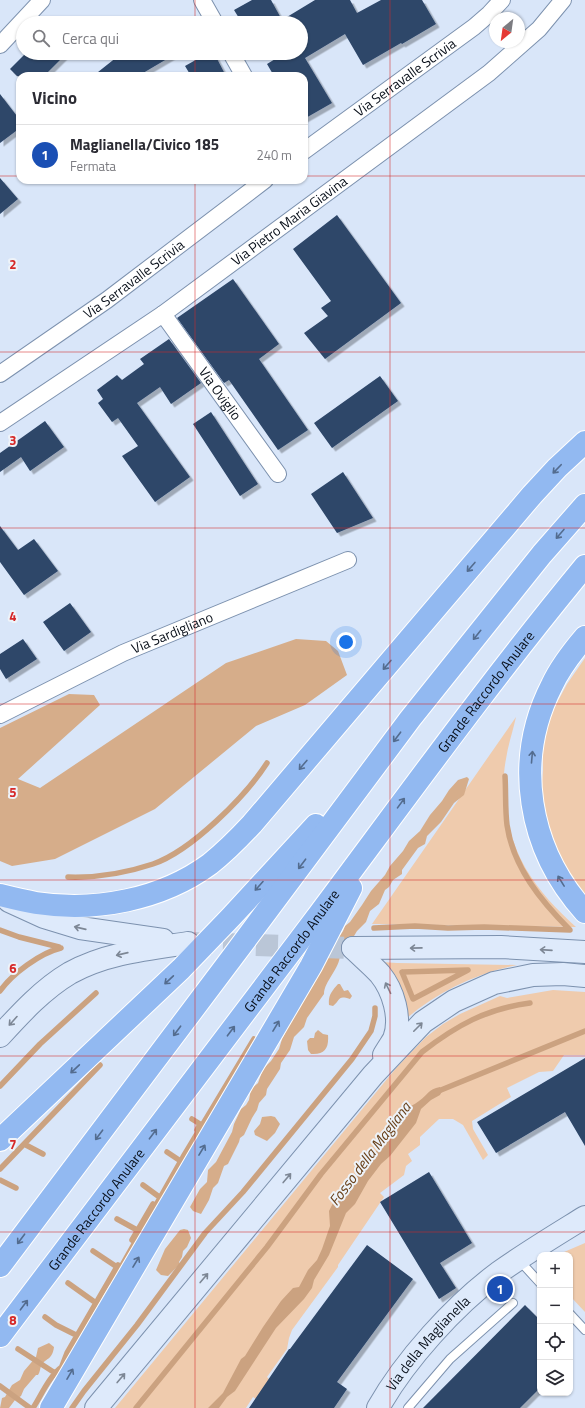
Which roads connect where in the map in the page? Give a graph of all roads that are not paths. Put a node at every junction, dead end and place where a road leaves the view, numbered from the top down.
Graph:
1 (42, 0) edge
2 (202, 0) edge
3 (502, 0) edge
4 (564, 0) edge
5 (27, 16) edge
6 (211, 16) edge
7 (16, 28) edge
8 (0, 45) edge
9 (235, 60) edge
10 (242, 72) edge
11 (308, 148) edge
12 (260, 184) edge
13 (163, 314) junction
14 (0, 374) edge
15 (0, 423) edge
16 (585, 442) edge
17 (278, 474) dead end
18 (585, 505) edge
19 (348, 560) dead end
20 (585, 566) edge
21 (585, 637) edge
22 (0, 715) edge
23 (382, 756) junction
24 (381, 829) junction
25 (0, 896) edge
26 (585, 912) edge
27 (585, 952) edge
28 (585, 976) edge
29 (0, 1036) edge
30 (373, 1075) junction
31 (0, 1140) edge
32 (585, 1217) edge
33 (519, 1260) junction
34 (0, 1266) edge
35 (537, 1280) edge
36 (513, 1303) dead end
37 (573, 1317) edge
38 (585, 1330) edge
39 (0, 1336) edge
40 (51, 1408) edge
41 (96, 1408) edge
42 (378, 1408) edge
43 (408, 1408) edge

1 - 5 street
2 - 6 street
3 - 11 street, Via Serravalle Scrivia
4 - 13 street, Via Pietro Maria Giavina
7 - 8 street
9 - 10 street
12 - 14 street, Via Serravalle Scrivia
13 - 15 street, Via Pietro Maria Giavina
13 - 17 street, Via Oviglio
16 -> 25 highway
18 -> 23 highway
19 - 22 street, Via Sardigliano
24 -> 20 highway, Grande Raccordo Anulare
26 -> 21 highway
23 -> 31 highway
23 -> 34 highway
39 -> 24 highway, Grande Raccordo Anulare
40 -> 24 highway
25 - 29 main road
27 - 30 main road
30 -> 28 main road
41 -> 30 main road
32 - 33 main road, Via della Maglianella
33 - 35 lane
33 - 42 main road, Via della Maglianella
36 - 43 lane
37 - 38 lane

